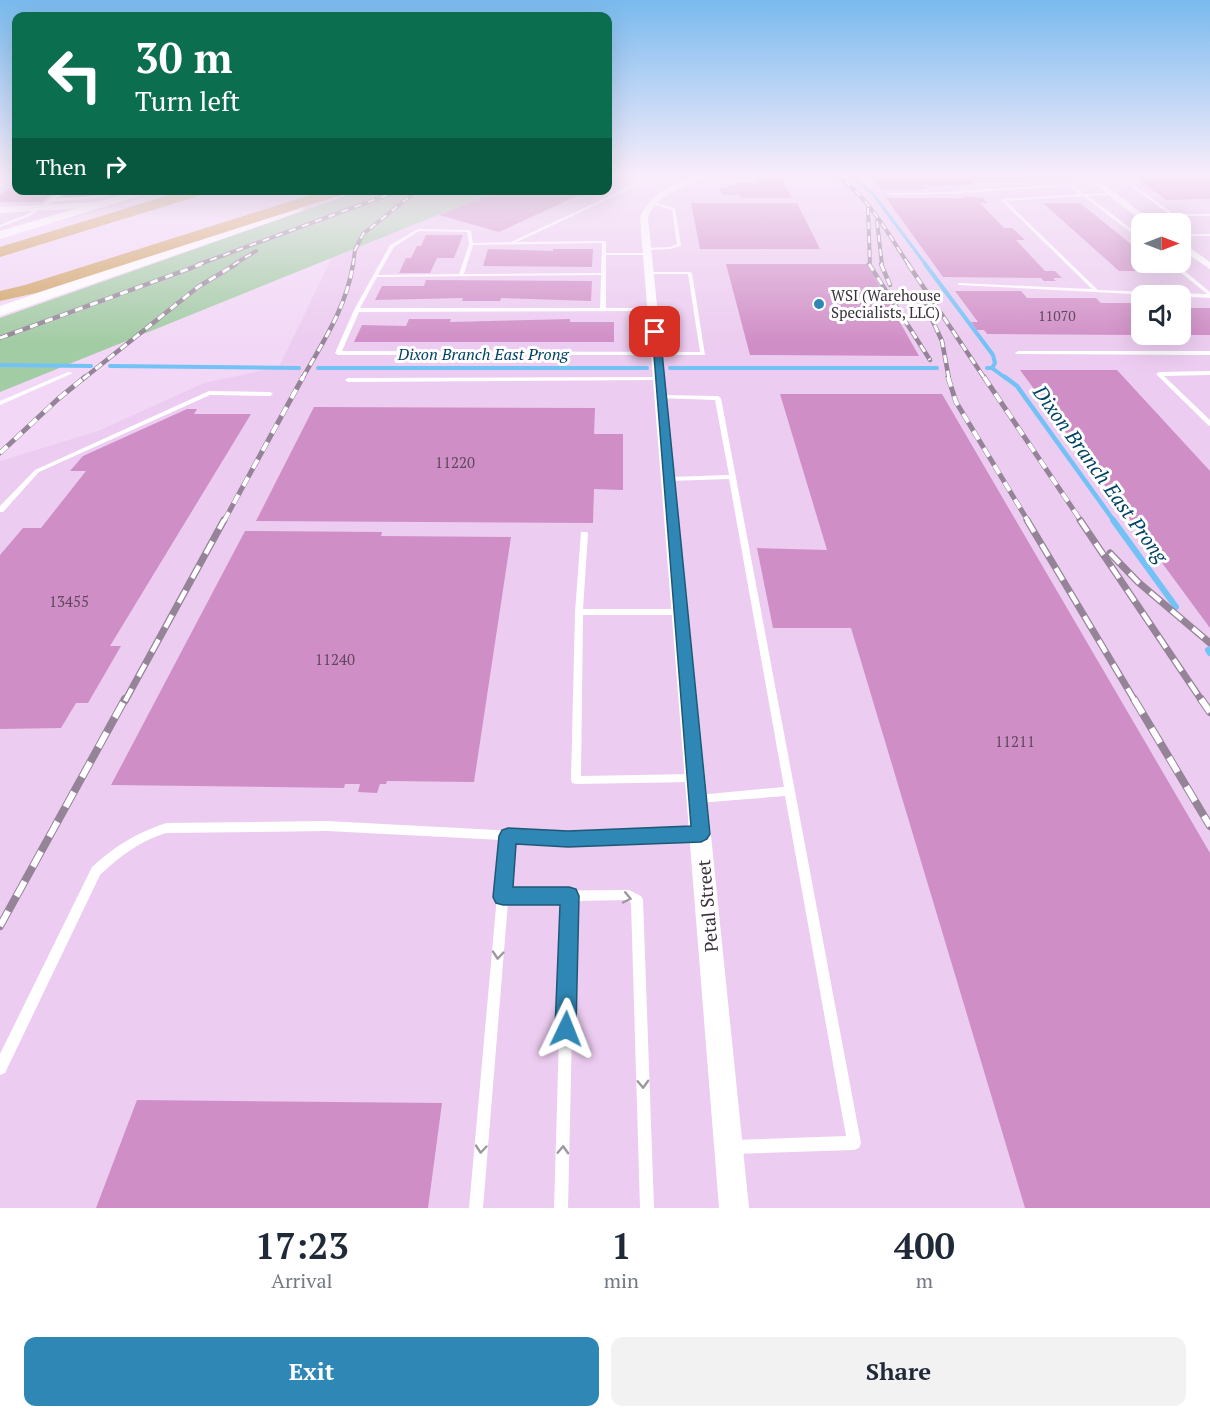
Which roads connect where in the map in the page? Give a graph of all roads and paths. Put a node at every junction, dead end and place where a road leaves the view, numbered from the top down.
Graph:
1 (71, 230) edge
2 (175, 230) edge
3 (216, 230) edge
4 (229, 230) edge
5 (417, 230) edge
6 (437, 230) edge
7 (539, 230) edge
8 (645, 230) edge
9 (677, 230) edge
10 (1034, 230) edge
11 (1191, 235) edge
12 (1201, 235) junction
13 (1210, 235) edge
14 (1210, 241) edge
15 (471, 244) junction
16 (510, 244) junction
17 (647, 251) junction
18 (0, 252) edge
19 (1191, 252) edge
20 (604, 254) junction
21 (1210, 266) edge
22 (649, 273) junction
23 (1183, 273) edge
24 (603, 274) junction
25 (461, 275) junction
26 (375, 276) junction
27 (960, 284) dead end
28 (0, 289) edge
29 (1097, 291) junction
30 (1210, 295) edge
31 (0, 296) edge
32 (357, 310) junction
33 (603, 310) junction
34 (653, 310) junction
35 (0, 311) edge
36 (1018, 352) dead end
37 (1210, 353) edge
38 (657, 354) junction
39 (70, 373) dead end
40 (1210, 373) edge
41 (348, 380) dead end
42 (660, 388) junction
43 (270, 394) dead end
44 (0, 403) edge
45 (1210, 424) edge
46 (732, 477) junction
47 (669, 479) junction
48 (0, 510) edge
49 (584, 534) dead end
50 (579, 612) junction
51 (680, 612) junction
52 (695, 777) junction
53 (789, 791) junction
54 (698, 799) junction
55 (701, 834) junction
56 (508, 836) junction
57 (569, 896) junction
58 (503, 897) junction
59 (0, 1068) edge
60 (729, 1148) junction
61 (476, 1208) edge
62 (561, 1208) edge
63 (647, 1208) edge
64 (734, 1208) edge

1 - 18 highway
2 - 28 highway
3 - 31 highway
4 - 35 main road
5 - 26 lane
6 - 15 lane
7 - 16 lane
8 - 17 street, Petal Street
9 - 17 lane
10 - 29 lane
11 - 12 lane
12 - 13 lane
12 - 14 lane
15 - 16 lane
15 - 25 lane
16 - 20 lane
17 - 20 lane
17 - 22 street, Petal Street
19 - 21 street
20 - 24 lane
22 - 34 street, Petal Street
22 - 38 lane
23 - 30 lane
24 - 25 lane
24 - 33 lane
25 - 26 lane
26 - 32 lane
27 - 29 lane
29 - 30 lane
32 - 33 lane
32 - 38 lane
33 - 34 lane
34 - 38 street, Petal Street
36 - 37 lane
38 - 42 street, Petal Street
39 - 44 lane
40 - 45 lane
41 - 42 lane
42 - 46 lane
42 - 47 street, Petal Street
43 - 48 lane
46 - 47 lane
46 - 53 lane
47 - 51 street, Petal Street
49 - 50 lane
50 - 51 lane
50 - 52 lane
51 - 52 street, Petal Street
52 - 54 street, Petal Street
53 - 54 lane
53 - 60 lane
54 - 55 street, Petal Street
55 - 56 lane
55 - 60 street, Petal Street
56 - 58 lane
56 - 59 lane
57 - 58 lane
62 -> 57 lane
57 -> 63 lane
58 -> 61 lane
60 - 64 street, Petal Street

